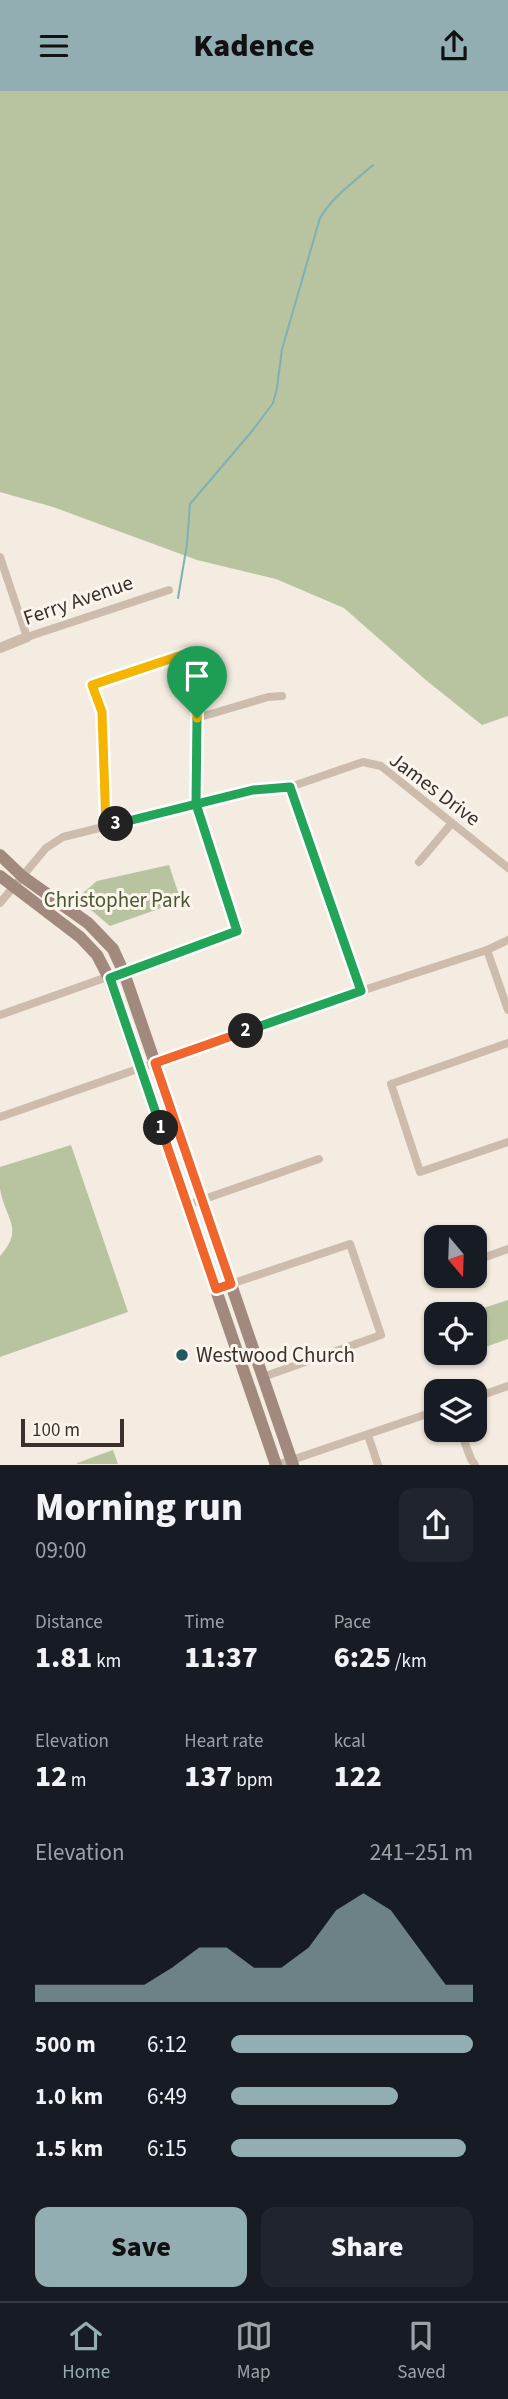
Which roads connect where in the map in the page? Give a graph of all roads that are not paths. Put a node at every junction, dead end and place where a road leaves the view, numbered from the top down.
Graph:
1 (0, 557) edge
2 (169, 590) dead end
3 (27, 637) junction
4 (0, 648) edge
5 (282, 696) dead end
6 (197, 718) junction
7 (290, 787) junction
8 (196, 804) junction
9 (452, 823) junction
10 (106, 827) junction
11 (0, 855) edge
12 (419, 862) dead end
13 (508, 868) edge
14 (0, 876) edge
15 (23, 877) junction
16 (13, 888) junction
17 (0, 903) edge
18 (508, 940) edge
19 (487, 950) junction
20 (124, 973) junction
21 (110, 978) junction
22 (361, 991) junction
23 (508, 1010) edge
24 (0, 1015) edge
25 (508, 1043) edge
26 (155, 1063) junction
27 (141, 1068) junction
28 (0, 1117) edge
29 (508, 1142) edge
30 (319, 1159) dead end
31 (202, 1200) junction
32 (187, 1205) junction
33 (508, 1249) edge
34 (487, 1256) edge
35 (231, 1284) junction
36 (216, 1289) junction
37 (263, 1377) junction
38 (508, 1386) edge
39 (487, 1393) edge
40 (424, 1415) edge
41 (368, 1435) junction
42 (465, 1442) edge
43 (293, 1462) edge
44 (277, 1465) edge
45 (378, 1465) edge
46 (475, 1465) edge

1 - 3 street
2 - 3 street, Ferry Avenue
3 - 4 street, Ferry Avenue
5 - 6 street
6 - 8 street
6 - 10 street
7 - 8 street, James Drive
7 - 9 street, James Drive
7 - 22 street
8 - 10 street, James Drive
8 - 20 street
9 - 12 street
9 - 13 street, James Drive
10 - 15 street, James Drive
11 - 15 main road
14 - 16 main road
15 - 16 street, James Drive
15 - 20 main road
16 - 17 street, James Drive
16 - 21 main road
18 - 19 street
19 - 22 street
19 - 23 street
20 - 21 street
20 - 26 main road
21 - 24 street
21 - 27 main road
22 - 26 street
25 - 29 street
26 - 27 street
26 - 31 main road
27 - 28 street
27 - 32 main road
30 - 31 street
31 - 32 street
31 - 35 main road
32 - 36 main road
33 - 34 street
35 - 36 street
35 - 37 main road
35 - 37 street
36 - 44 main road
37 - 43 main road
38 - 39 street
40 - 41 street
41 - 43 street
41 - 45 street
42 - 46 street
43 - 44 street

